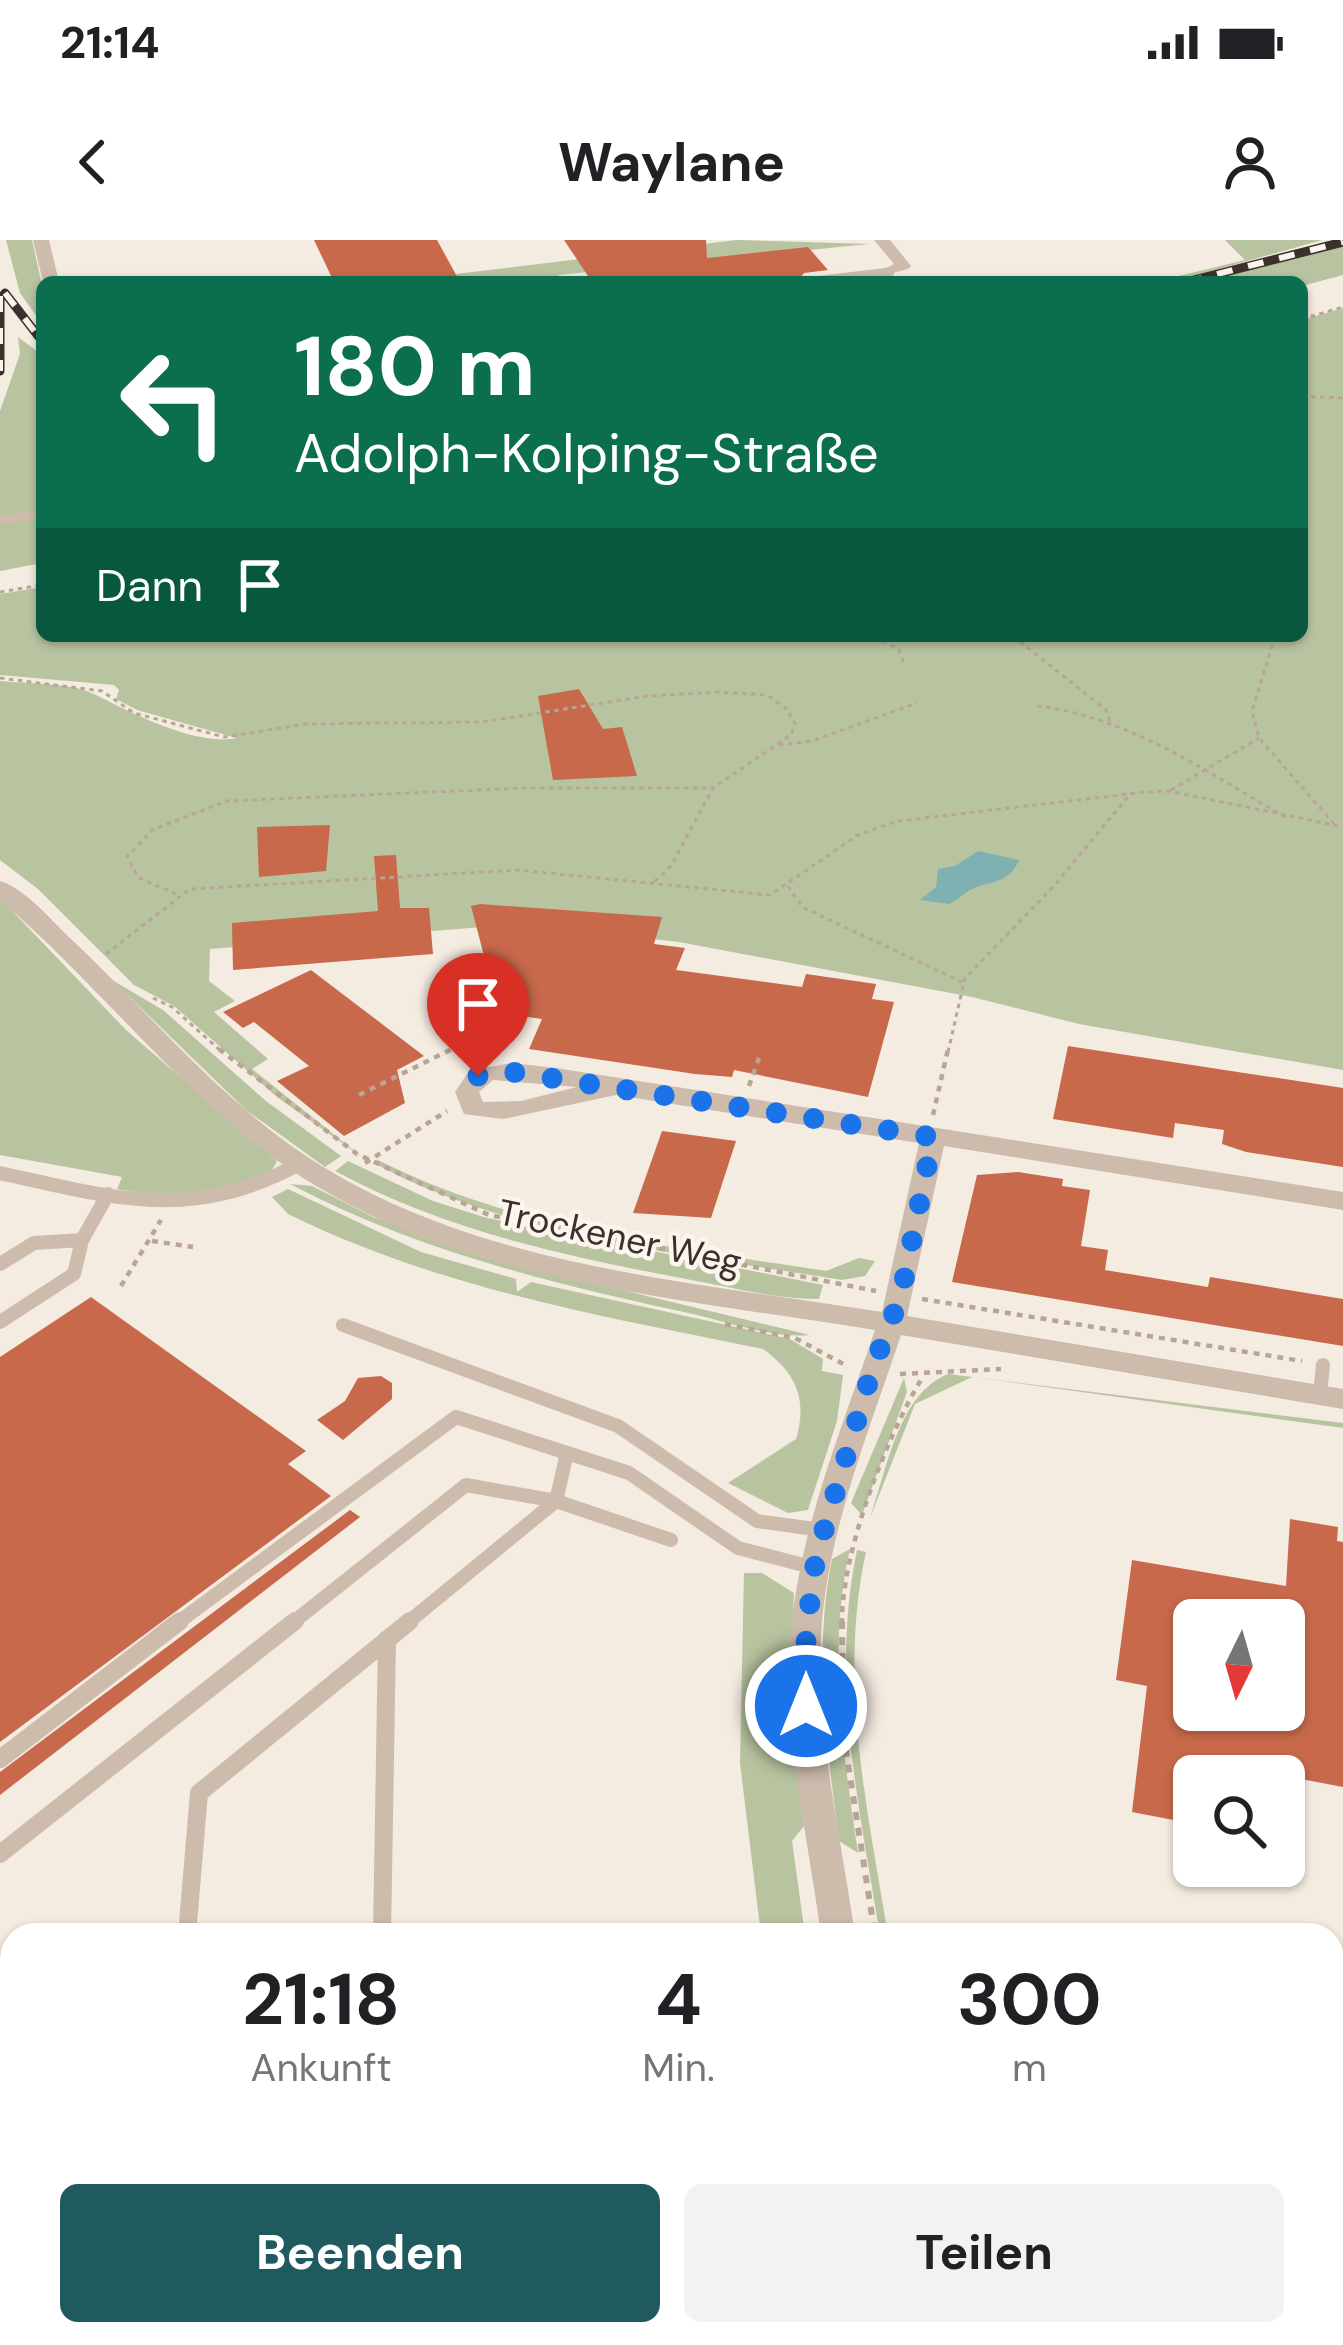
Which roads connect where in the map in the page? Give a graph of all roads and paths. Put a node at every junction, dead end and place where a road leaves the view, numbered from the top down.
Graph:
1 (41, 240) edge
2 (882, 240) edge
3 (890, 272) joint
4 (49, 276) edge
5 (856, 276) edge
6 (1343, 307) edge
7 (1308, 317) edge
8 (1308, 396) edge
9 (1343, 398) edge
10 (36, 515) edge
11 (0, 520) edge
12 (36, 586) edge
13 (0, 592) edge
14 (885, 642) edge
15 (1021, 642) edge
16 (1273, 642) edge
17 (905, 666) dead end
18 (0, 678) edge
19 (917, 703) dead end
20 (1037, 706) dead end
21 (1110, 721) junction
22 (1259, 738) junction
23 (779, 745) junction
24 (1205, 770) junction
25 (712, 788) junction
26 (1169, 791) junction
27 (1131, 793) junction
28 (1287, 818) junction
29 (1341, 826) edge
30 (654, 883) junction
31 (788, 886) junction
32 (0, 888) edge
33 (176, 894) junction
34 (78, 964) junction
35 (962, 982) junction
36 (152, 997) dead end
37 (456, 1047) dead end
38 (761, 1052) dead end
39 (615, 1087) junction
40 (749, 1087) dead end
41 (359, 1095) dead end
42 (469, 1103) junction
43 (933, 1137) junction
44 (365, 1163) junction
45 (299, 1164) junction
46 (0, 1173) edge
47 (108, 1194) junction
48 (1343, 1201) edge
49 (167, 1204) junction
50 (82, 1240) junction
51 (149, 1241) junction
52 (194, 1247) dead end
53 (0, 1264) edge
54 (121, 1286) dead end
55 (896, 1309) junction
56 (0, 1322) edge
57 (343, 1325) dead end
58 (963, 1359) dead end
59 (1323, 1365) joint
60 (962, 1368) dead end
61 (922, 1378) dead end
62 (1332, 1396) edge
63 (568, 1453) junction
64 (556, 1501) junction
65 (823, 1530) junction
66 (671, 1540) dead end
67 (814, 1568) junction
68 (387, 1639) junction
69 (0, 1760) edge
70 (0, 1854) edge
71 (188, 1923) edge
72 (382, 1923) edge
73 (836, 1923) edge
74 (873, 1923) edge

1 - 4 street
2 - 3 street
3 - 5 lane
6 - 7 path
8 - 9 path
10 - 11 lane
12 - 13 path
14 - 17 path
15 - 21 path
16 - 22 path
18 - 23 path
19 - 23 path
20 - 21 path
21 - 24 path
22 - 24 path
22 - 29 path
23 - 25 path
24 - 26 path
24 - 28 path
25 - 30 path
25 - 33 path
26 - 27 path
26 - 28 path
27 - 31 path
27 - 35 path
28 - 29 path
30 - 31 path
30 - 33 path
31 - 35 path
32 - 34 street, Trockener Weg
33 - 34 path
34 - 45 street, Trockener Weg
35 - 43 path
36 - 44 path
37 - 41 path
38 - 40 path
39 - 42 street
39 - 42 street
39 - 43 street
42 - 44 path
43 - 48 street
43 - 55 street
44 - 55 path
45 - 49 lane
45 - 55 street, Trockener Weg
46 - 47 lane
47 - 49 lane
47 - 50 lane
49 - 51 path
50 - 53 lane
50 - 56 lane
51 - 52 path
51 - 54 path
55 - 59 path
55 - 62 street, Trockener Weg
55 - 65 street
57 - 65 lane
58 - 60 path
59 - 62 lane
61 - 74 path
63 - 64 lane
63 - 67 lane
63 - 69 lane
64 - 66 lane
64 - 68 lane
64 - 70 lane
65 - 67 street
67 - 73 street
68 - 71 lane
68 - 72 lane

